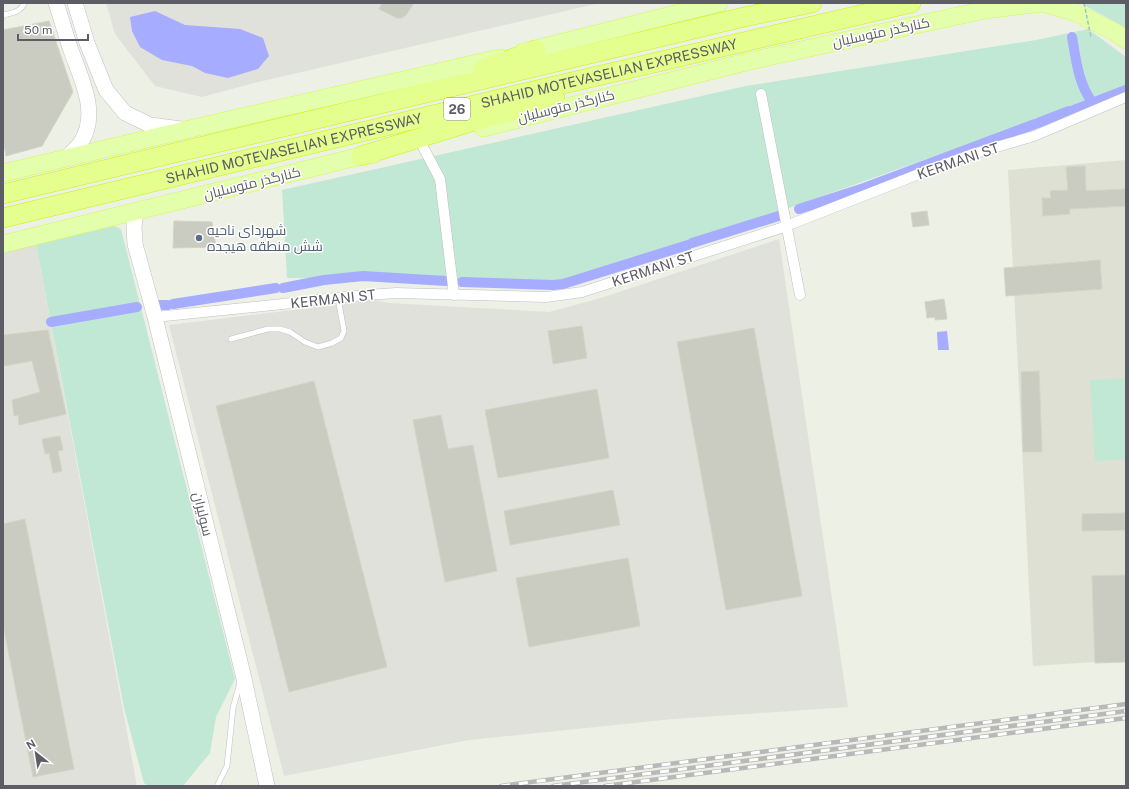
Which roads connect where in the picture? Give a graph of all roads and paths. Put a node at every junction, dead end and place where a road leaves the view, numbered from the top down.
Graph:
1 (24, 3) edge
2 (56, 3) edge
3 (75, 3) edge
4 (719, 3) edge
5 (812, 3) edge
6 (911, 3) edge
7 (1084, 3) edge
8 (3, 15) edge
9 (1091, 37) dead end
10 (1126, 40) edge
11 (87, 43) junction
12 (70, 48) junction
13 (536, 50) junction
14 (653, 63) junction
15 (761, 94) dead end
16 (1126, 97) edge
17 (409, 98) junction
18 (185, 130) junction
19 (422, 147) junction
20 (361, 156) junction
21 (66, 158) junction
22 (3, 173) edge
23 (3, 194) edge
24 (136, 211) junction
25 (110, 217) junction
26 (3, 218) edge
27 (787, 226) junction
28 (3, 244) edge
29 (134, 244) junction
30 (454, 295) junction
31 (800, 296) dead end
32 (338, 298) junction
33 (155, 317) junction
34 (231, 339) dead end
35 (243, 674) junction
36 (217, 786) edge
37 (267, 786) edge

1 - 8 lane
2 - 12 main road
3 - 11 main road
4 - 13 main road
5 - 17 highway, SHAHID MOTEVASELIAN EXPRESSWAY / 26
6 - 14 highway, SHAHID MOTEVASELIAN EXPRESSWAY / 26
7 - 9 path, bridge
10 - 19 main road, کنارگذر متوسلیان
11 - 12 main road
11 - 18 main road
12 - 21 main road
13 - 17 highway
13 - 18 main road
14 - 20 highway
14 - 26 highway, SHAHID MOTEVASELIAN EXPRESSWAY / 26
15 - 27 street
16 - 27 street, KERMANI ST
17 - 23 highway, SHAHID MOTEVASELIAN EXPRESSWAY / 26
18 - 21 main road
19 - 20 main road, کنارگذر متوسلیان
19 - 30 street
20 - 24 main road, کنارگذر متوسلیان
21 - 22 main road
24 - 25 main road, کنارگذر متوسلیان
24 - 29 main road
25 - 28 main road, کنارگذر متوسلیان
25 - 29 main road
27 - 30 street, KERMANI ST
27 - 31 street
29 - 33 main road, سولیران
30 - 32 street, KERMANI ST
32 - 33 street, KERMANI ST
32 - 34 lane
33 - 35 main road, سولیران
35 - 36 lane
35 - 37 main road, سولیران

